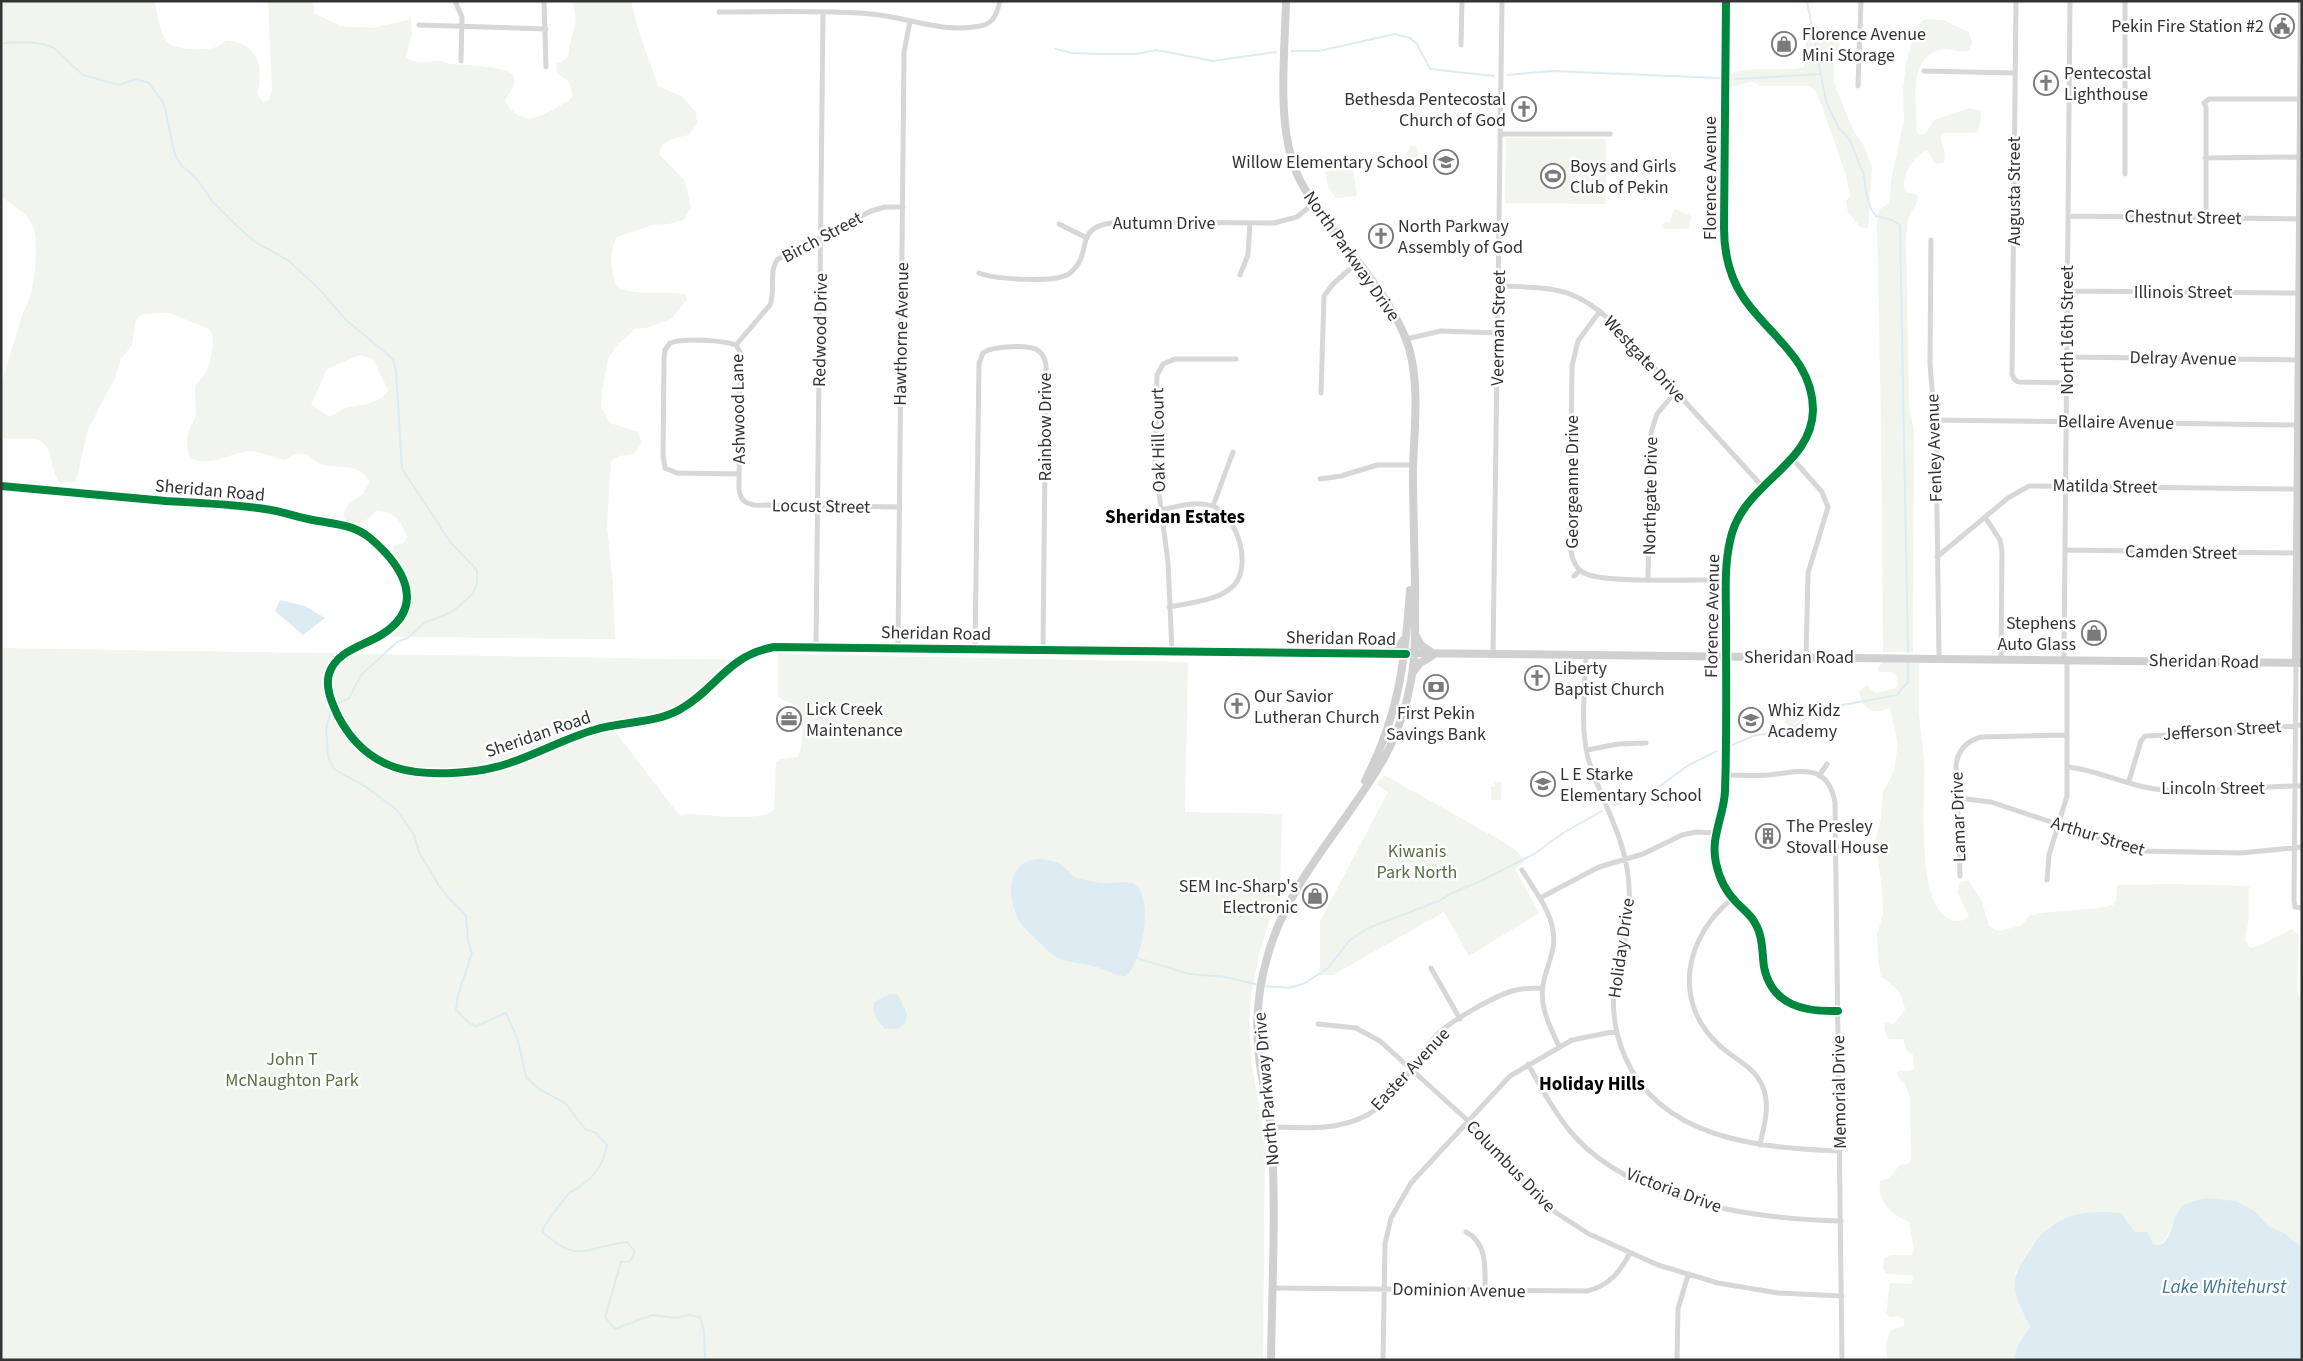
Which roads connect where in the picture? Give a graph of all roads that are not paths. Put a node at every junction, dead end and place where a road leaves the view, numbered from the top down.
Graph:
1 (455, 1) edge
2 (544, 1) edge
3 (1000, 1) edge
4 (1286, 1) edge
5 (1462, 1) edge
6 (1502, 1) edge
7 (1726, 1) edge
8 (1861, 1) edge
9 (2016, 1) edge
10 (2070, 1) edge
11 (2125, 1) edge
12 (2302, 1) edge
13 (719, 12) dead end
14 (823, 13) junction
15 (910, 21) junction
16 (419, 25) dead end
17 (462, 26) junction
18 (546, 29) junction
19 (1461, 45) dead end
20 (461, 61) dead end
21 (546, 67) dead end
22 (1924, 71) dead end
23 (2015, 73) junction
24 (1858, 86) dead end
25 (2300, 99) junction
26 (2301, 115) edge
27 (1501, 134) junction
28 (1610, 134) dead end
29 (2205, 158) junction
30 (2300, 158) junction
31 (2125, 174) dead end
32 (2301, 182) edge
33 (1314, 203) junction
34 (903, 208) junction
35 (2068, 216) junction
36 (2206, 217) junction
37 (2299, 219) junction
38 (1250, 223) junction
39 (1059, 224) dead end
40 (821, 235) junction
41 (1086, 238) junction
42 (1931, 240) dead end
43 (2301, 255) edge
44 (1357, 262) junction
45 (979, 273) dead end
46 (1240, 274) dead end
47 (1499, 286) junction
48 (2067, 291) junction
49 (2299, 293) junction
50 (1600, 311) junction
51 (1498, 333) junction
52 (1406, 339) junction
53 (736, 345) junction
54 (2067, 357) junction
55 (1236, 359) dead end
56 (2298, 360) junction
57 (2066, 383) junction
58 (1676, 391) junction
59 (1321, 393) dead end
60 (1935, 420) junction
61 (2066, 421) junction
62 (2297, 425) junction
63 (1234, 452) dead end
64 (1792, 458) junction
65 (1413, 465) junction
66 (739, 474) junction
67 (1320, 478) dead end
68 (1, 486) edge
69 (1762, 486) junction
70 (2065, 486) junction
71 (2299, 493) edge
72 (743, 501) joint
73 (818, 506) junction
74 (1213, 506) junction
75 (899, 507) junction
76 (1160, 510) junction
77 (1985, 517) junction
78 (2065, 550) junction
79 (2297, 553) junction
80 (1937, 557) junction
81 (1580, 570) junction
82 (1574, 576) dead end
83 (1648, 579) junction
84 (2299, 579) edge
85 (1727, 580) junction
86 (1170, 607) junction
87 (1411, 635) junction
88 (816, 646) junction
89 (898, 648) junction
90 (974, 649) junction
91 (1043, 650) junction
92 (1172, 652) junction
93 (1383, 654) junction
94 (1410, 654) junction
95 (1436, 654) junction
96 (1493, 654) junction
97 (1586, 656) junction
98 (1806, 657) junction
99 (1938, 657) junction
100 (1726, 658) junction
101 (2001, 658) junction
102 (2066, 659) junction
103 (2299, 663) edge
104 (1402, 674) junction
105 (1411, 676) junction
106 (2295, 725) junction
107 (2302, 725) edge
108 (2067, 735) junction
109 (1646, 743) dead end
110 (1587, 750) junction
111 (1827, 764) dead end
112 (2067, 767) junction
113 (1725, 775) junction
114 (1819, 776) junction
115 (2129, 781) junction
116 (2295, 786) junction
117 (2302, 786) edge
118 (1957, 798) junction
119 (1348, 811) junction
120 (2059, 826) junction
121 (1715, 833) junction
122 (1793, 847) dead end
123 (1836, 847) junction
124 (2302, 847) edge
125 (2294, 848) junction
126 (1625, 859) junction
127 (1522, 870) dead end
128 (1960, 876) dead end
129 (2047, 880) dead end
130 (1540, 898) junction
131 (1733, 898) junction
132 (2302, 908) edge
133 (1431, 968) dead end
134 (1542, 988) junction
135 (1838, 1011) junction
136 (1460, 1019) junction
137 (1318, 1024) dead end
138 (1617, 1031) junction
139 (1559, 1046) junction
140 (1528, 1064) junction
141 (1412, 1071) junction
142 (1467, 1120) junction
143 (1271, 1128) junction
144 (1760, 1145) junction
145 (1840, 1151) junction
146 (1841, 1221) junction
147 (1466, 1232) dead end
148 (1630, 1253) junction
149 (1688, 1275) junction
150 (1272, 1288) junction
151 (1384, 1290) junction
152 (1485, 1291) junction
153 (1842, 1296) junction
154 (1271, 1360) edge
155 (1382, 1360) edge
156 (1676, 1360) edge
157 (1842, 1360) edge

1 - 17 street
2 - 18 street
3 - 15 street
4 - 33 main road, North Parkway Drive
5 - 19 street
6 - 27 street, Veerman Street
7 - 64 street, Florence Avenue
8 - 24 street
9 - 23 street, Augusta Street
10 - 35 street, North 16th Street
11 - 31 street
12 - 25 main road
13 - 14 street
14 - 15 street
14 - 40 street, Redwood Drive
15 - 34 street, Hawthorne Avenue
16 - 17 street
17 - 18 street
17 - 20 street
18 - 21 street
22 - 23 street
23 - 57 street, Augusta Street
25 - 26 main road
25 - 29 street
26 - 30 main road
27 - 28 street
27 - 47 street, Veerman Street
29 - 30 street
29 - 36 street
30 - 32 main road
32 - 37 main road
33 - 38 street, Autumn Drive
33 - 44 main road, North Parkway Drive
34 - 40 street, Birch Street
34 - 75 street, Hawthorne Avenue
35 - 36 street, Chestnut Street
35 - 48 street, North 16th Street
36 - 37 street, Chestnut Street
37 - 43 main road
38 - 41 street, Autumn Drive
38 - 46 street
39 - 41 street
40 - 53 street, Birch Street
40 - 73 street, Redwood Drive
41 - 45 street
42 - 60 street, Fenley Avenue
43 - 49 main road
44 - 52 main road, North Parkway Drive
44 - 59 street
47 - 50 street, Westgate Drive
47 - 51 street, Veerman Street
48 - 49 street, Illinois Street
48 - 54 street, North 16th Street
49 - 56 main road
50 - 58 street, Westgate Drive
50 - 81 street, Georgeanne Drive
51 - 52 street
51 - 96 street, Veerman Street
52 - 65 main road, North Parkway Drive
53 - 66 street, Ashwood Lane
53 - 66 street, Ashwood Lane
54 - 56 street, Delray Avenue
54 - 57 street, North 16th Street
55 - 76 street, Oak Hill Court
56 - 62 main road
57 - 61 street, North 16th Street
58 - 69 street, Westgate Drive
58 - 83 street, Northgate Drive
60 - 61 street, Bellaire Avenue
60 - 80 street, Fenley Avenue
61 - 62 street, Bellaire Avenue
61 - 70 street, North 16th Street
62 - 71 main road
63 - 74 street
64 - 69 street, Florence Avenue
64 - 98 street
65 - 67 street
65 - 87 main road, North Parkway Drive
66 - 72 street, Ashwood Lane
68 - 88 main road, Sheridan Road
69 - 85 street, Florence Avenue
70 - 71 street, Matilda Street
70 - 77 street, Matilda Street
70 - 78 street, North 16th Street
71 - 79 main road
72 - 73 street, Locust Street
73 - 75 street, Locust Street
73 - 88 street, Redwood Drive
74 - 76 street
74 - 86 street
75 - 89 street, Hawthorne Avenue
76 - 86 street, Oak Hill Court
77 - 80 street, Matilda Street
77 - 101 street
78 - 79 street, Camden Street
78 - 102 street, North 16th Street
79 - 84 main road
80 - 99 street, Fenley Avenue
81 - 82 street
81 - 83 street, Georgeanne Drive
83 - 85 street, Georgeanne Drive
84 - 103 main road
85 - 100 street, Florence Avenue
86 - 92 street, Oak Hill Court
87 - 93 main road
87 - 94 main road, North Parkway Drive
87 - 95 main road
88 - 89 main road, Sheridan Road
89 - 90 main road, Sheridan Road
90 - 91 main road, Sheridan Road
90 - 91 street, Rainbow Drive
91 - 92 main road, Sheridan Road
92 - 93 main road, Sheridan Road
93 - 94 main road, Sheridan Road
93 - 104 main road
94 - 95 main road, Sheridan Road
94 - 104 main road, North Parkway Drive
94 - 105 main road, North Parkway Drive
95 - 96 main road, Sheridan Road
95 - 105 main road
96 - 97 main road, Sheridan Road
97 - 100 main road, Sheridan Road
97 - 110 street, Holiday Drive
98 - 99 main road, Sheridan Road
98 - 100 main road, Sheridan Road
99 - 101 main road, Sheridan Road
100 - 113 street, Florence Avenue
101 - 102 main road, Sheridan Road
102 - 103 main road, Sheridan Road
102 - 108 street, North 16th Street
103 - 106 street
104 - 119 main road, North Parkway Drive
105 - 119 main road, North Parkway Drive
106 - 107 street, Jefferson Street
106 - 115 street, Jefferson Street
106 - 116 street
108 - 112 street, North 16th Street
108 - 118 street, Lamar Drive
109 - 110 street
110 - 126 street, Holiday Drive
111 - 114 street
112 - 115 street, Lincoln Street
112 - 120 street, North 16th Street
113 - 114 street
113 - 121 street, Florence Avenue
114 - 123 street, Memorial Drive
115 - 116 street, Lincoln Street
116 - 117 street, Lincoln Street
116 - 125 street
118 - 120 street, Arthur Street
118 - 128 street, Lamar Drive
119 - 143 main road, North Parkway Drive
120 - 125 street, Arthur Street
120 - 129 street, North 16th Street
121 - 126 street
121 - 131 street, Florence Avenue
122 - 123 street
123 - 135 street, Memorial Drive
124 - 125 street, Arthur Street
125 - 132 street
126 - 130 street
126 - 138 street, Holiday Drive
127 - 130 street
130 - 134 street
131 - 135 street, Florence Avenue
131 - 144 street
133 - 136 street
134 - 136 street, Easter Avenue
134 - 139 street
135 - 145 street, Memorial Drive
136 - 141 street, Easter Avenue
137 - 141 street, Columbus Drive
138 - 139 street
138 - 144 street, Holiday Drive
139 - 140 street
140 - 142 street
140 - 146 street, Victoria Drive
141 - 142 street, Columbus Drive
141 - 143 street, Easter Avenue
142 - 148 street, Columbus Drive
142 - 151 street
143 - 150 main road, North Parkway Drive
144 - 145 street, Holiday Drive
145 - 146 street, Memorial Drive
146 - 153 street, Memorial Drive
147 - 152 street
148 - 149 street, Columbus Drive
148 - 152 street, Dominion Avenue
149 - 153 street, Columbus Drive
149 - 156 street
150 - 151 street, Dominion Avenue
150 - 154 main road, North Parkway Drive
151 - 152 street, Dominion Avenue
151 - 155 street
153 - 157 street, Memorial Drive

